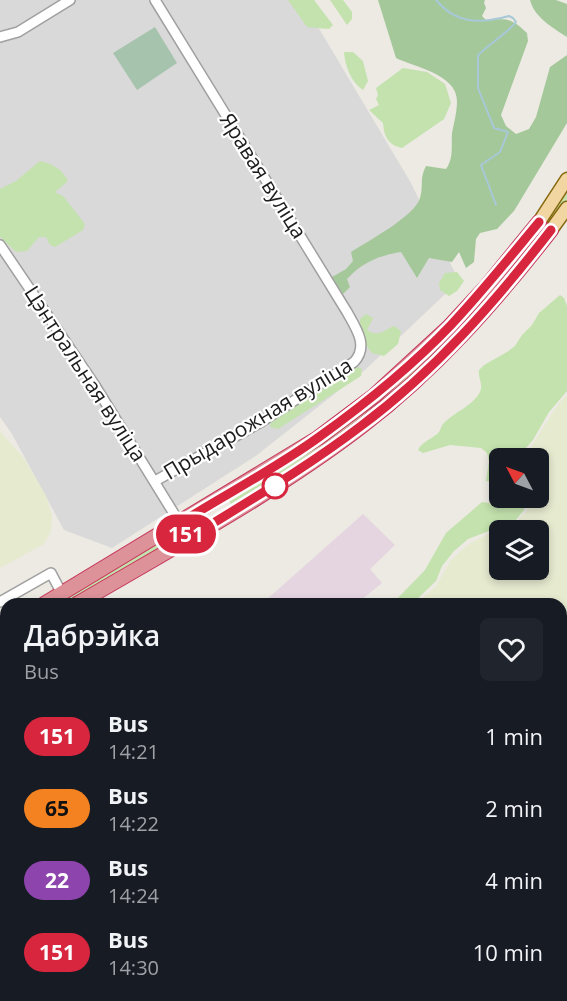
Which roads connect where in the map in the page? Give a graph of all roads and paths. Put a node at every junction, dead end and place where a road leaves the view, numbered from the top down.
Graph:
1 (70, 0) edge
2 (155, 0) edge
3 (0, 37) edge
4 (567, 179) edge
5 (567, 208) edge
6 (539, 222) joint
7 (551, 230) joint
8 (0, 245) edge
9 (360, 356) joint
10 (155, 482) junction
11 (180, 523) junction
12 (189, 538) junction
13 (62, 594) junction
14 (7, 598) edge
15 (55, 598) edge
16 (87, 598) edge

1 - 3 street
2 - 9 street, Яравая вуліца
4 - 6 main road
5 - 7 main road
6 - 11 highway
7 - 12 highway
8 - 10 street, Цэнтральная вуліца
9 - 10 street, Прыдарожная вуліца
10 - 11 street, Цэнтральная вуліца
11 - 12 street, Цэнтральная вуліца
11 - 13 highway
12 - 16 highway
13 - 14 street
13 - 15 highway

